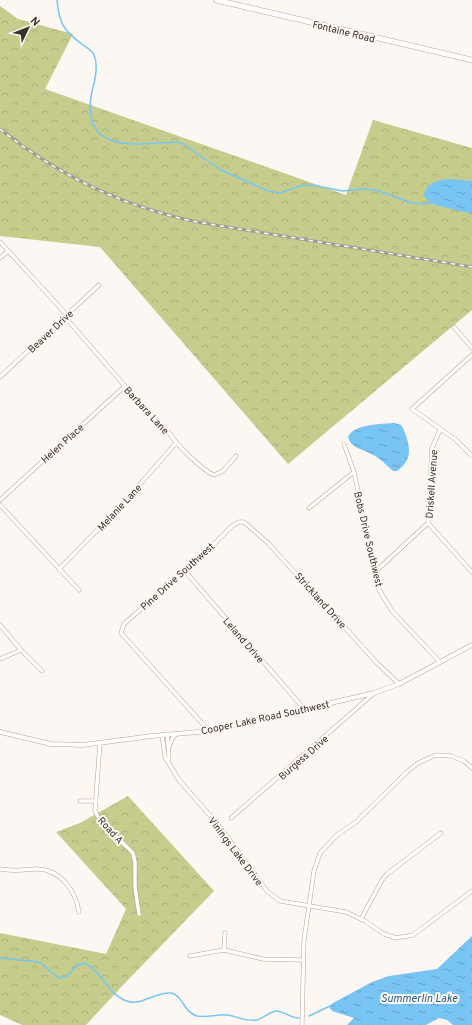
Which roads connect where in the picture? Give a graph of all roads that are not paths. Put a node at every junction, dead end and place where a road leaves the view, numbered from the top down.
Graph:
1 (216, 0) edge
2 (472, 60) edge
3 (0, 242) edge
4 (8, 251) junction
5 (0, 258) edge
6 (99, 285) dead end
7 (66, 316) junction
8 (454, 327) dead end
9 (472, 348) edge
10 (472, 355) edge
11 (0, 377) edge
12 (125, 386) junction
13 (440, 430) junction
14 (176, 443) junction
15 (344, 444) dead end
16 (236, 456) dead end
17 (472, 456) edge
18 (354, 472) junction
19 (0, 500) edge
20 (0, 505) edge
21 (309, 508) dead end
22 (239, 522) joint
23 (428, 523) junction
24 (59, 569) junction
25 (184, 570) junction
26 (375, 572) junction
27 (472, 572) edge
28 (79, 590) dead end
29 (0, 625) edge
30 (472, 645) edge
31 (21, 650) junction
32 (0, 659) edge
33 (440, 662) junction
34 (42, 671) dead end
35 (399, 684) junction
36 (374, 693) junction
37 (305, 710) junction
38 (209, 730) junction
39 (0, 732) edge
40 (176, 734) junction
41 (164, 735) junction
42 (100, 743) junction
43 (168, 750) junction
44 (168, 761) junction
45 (472, 768) edge
46 (80, 801) dead end
47 (96, 801) junction
48 (231, 818) dead end
49 (441, 833) dead end
50 (0, 869) edge
51 (472, 891) edge
52 (308, 906) junction
53 (79, 912) dead end
54 (139, 914) dead end
55 (361, 919) junction
56 (225, 933) dead end
57 (224, 950) junction
58 (190, 956) dead end
59 (304, 960) junction
60 (302, 1025) edge

1 - 2 main road, Fontaine Road
3 - 4 street, Barbara Lane
4 - 5 street
4 - 7 street, Barbara Lane
6 - 7 street, Beaver Drive
7 - 11 street, Beaver Drive
7 - 12 street, Barbara Lane
8 - 9 street
10 - 13 street
12 - 14 street, Barbara Lane
12 - 19 street, Helen Place
13 - 17 street
13 - 23 street, Driskell Avenue
14 - 16 street, Barbara Lane
14 - 24 street, Melanie Lane
15 - 18 street, Bobs Drive Southwest
18 - 21 street
18 - 26 street, Bobs Drive Southwest
20 - 24 street
22 - 25 street, Pine Drive Southwest
22 - 35 street, Strickland Drive
23 - 26 street
23 - 27 street, Driskell Avenue
24 - 28 street
25 - 37 street, Leland Drive
25 - 38 street, Pine Drive Southwest
26 - 33 street, Bobs Drive Southwest
29 - 31 street
30 - 33 street, Cooper Lake Road Southwest
31 - 32 street
31 - 34 street
33 - 35 street, Cooper Lake Road Southwest
35 - 36 street, Cooper Lake Road Southwest
36 - 37 street, Cooper Lake Road Southwest
36 - 48 street, Burgess Drive
37 - 38 street, Cooper Lake Road Southwest
38 - 40 street, Cooper Lake Road Southwest
39 - 42 street, Cooper Lake Road Southwest
40 - 41 street, Cooper Lake Road Southwest
40 - 43 street
41 - 42 street, Cooper Lake Road Southwest
41 - 43 street
41 - 44 street, Vinings Lake Drive
42 - 47 street, Road A
43 - 44 street
44 - 52 street, Vinings Lake Drive
45 - 52 street
46 - 47 street
47 - 54 street, Road A
49 - 55 street
50 - 53 street
51 - 55 street, Vinings Lake Drive
52 - 55 street, Vinings Lake Drive
52 - 59 street
56 - 57 street
57 - 58 street
57 - 59 street
59 - 60 street

